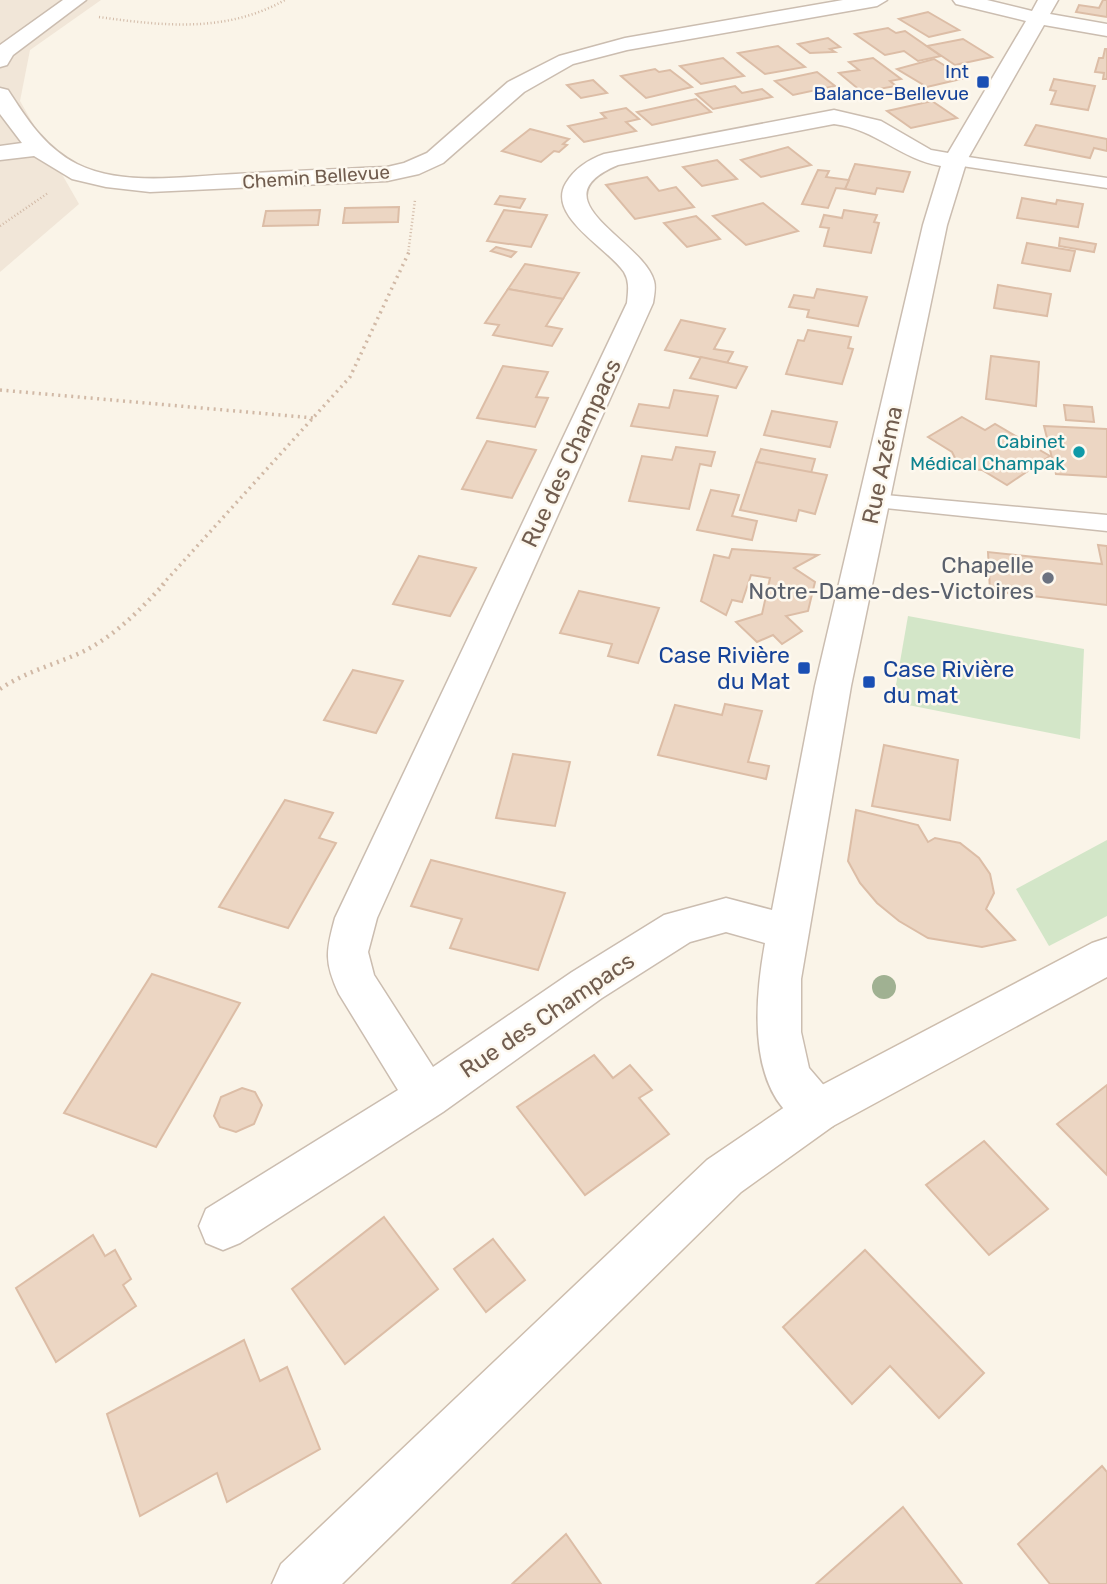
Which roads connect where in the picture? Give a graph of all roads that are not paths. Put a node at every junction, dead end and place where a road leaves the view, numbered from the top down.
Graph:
1 (40, 0) edge
2 (877, 0) edge
3 (963, 0) edge
4 (68, 5) edge
5 (1043, 9) edge
6 (1107, 30) edge
7 (0, 61) edge
8 (2, 104) edge
9 (39, 148) junction
10 (0, 153) edge
11 (955, 160) junction
12 (1107, 183) edge
13 (874, 501) junction
14 (1107, 523) edge
15 (789, 932) junction
16 (1107, 956) edge
17 (427, 1097) junction
18 (817, 1111) junction
19 (223, 1226) dead end
20 (301, 1584) edge

1 - 4 street
2 - 9 street, Chemin Bellevue
3 - 5 street
4 - 7 street
5 - 6 street
5 - 11 street, Rue Azéma
8 - 9 street, Chemin Bellevue
9 - 10 street
11 - 12 lane
11 - 13 street, Rue Azéma
11 - 17 street, Rue des Champacs
13 - 14 lane
13 - 15 street, Rue Azéma
15 - 17 street, Rue des Champacs
15 - 18 street, Rue Azéma
16 - 18 street
17 - 19 street, Rue des Champacs
18 - 20 street

